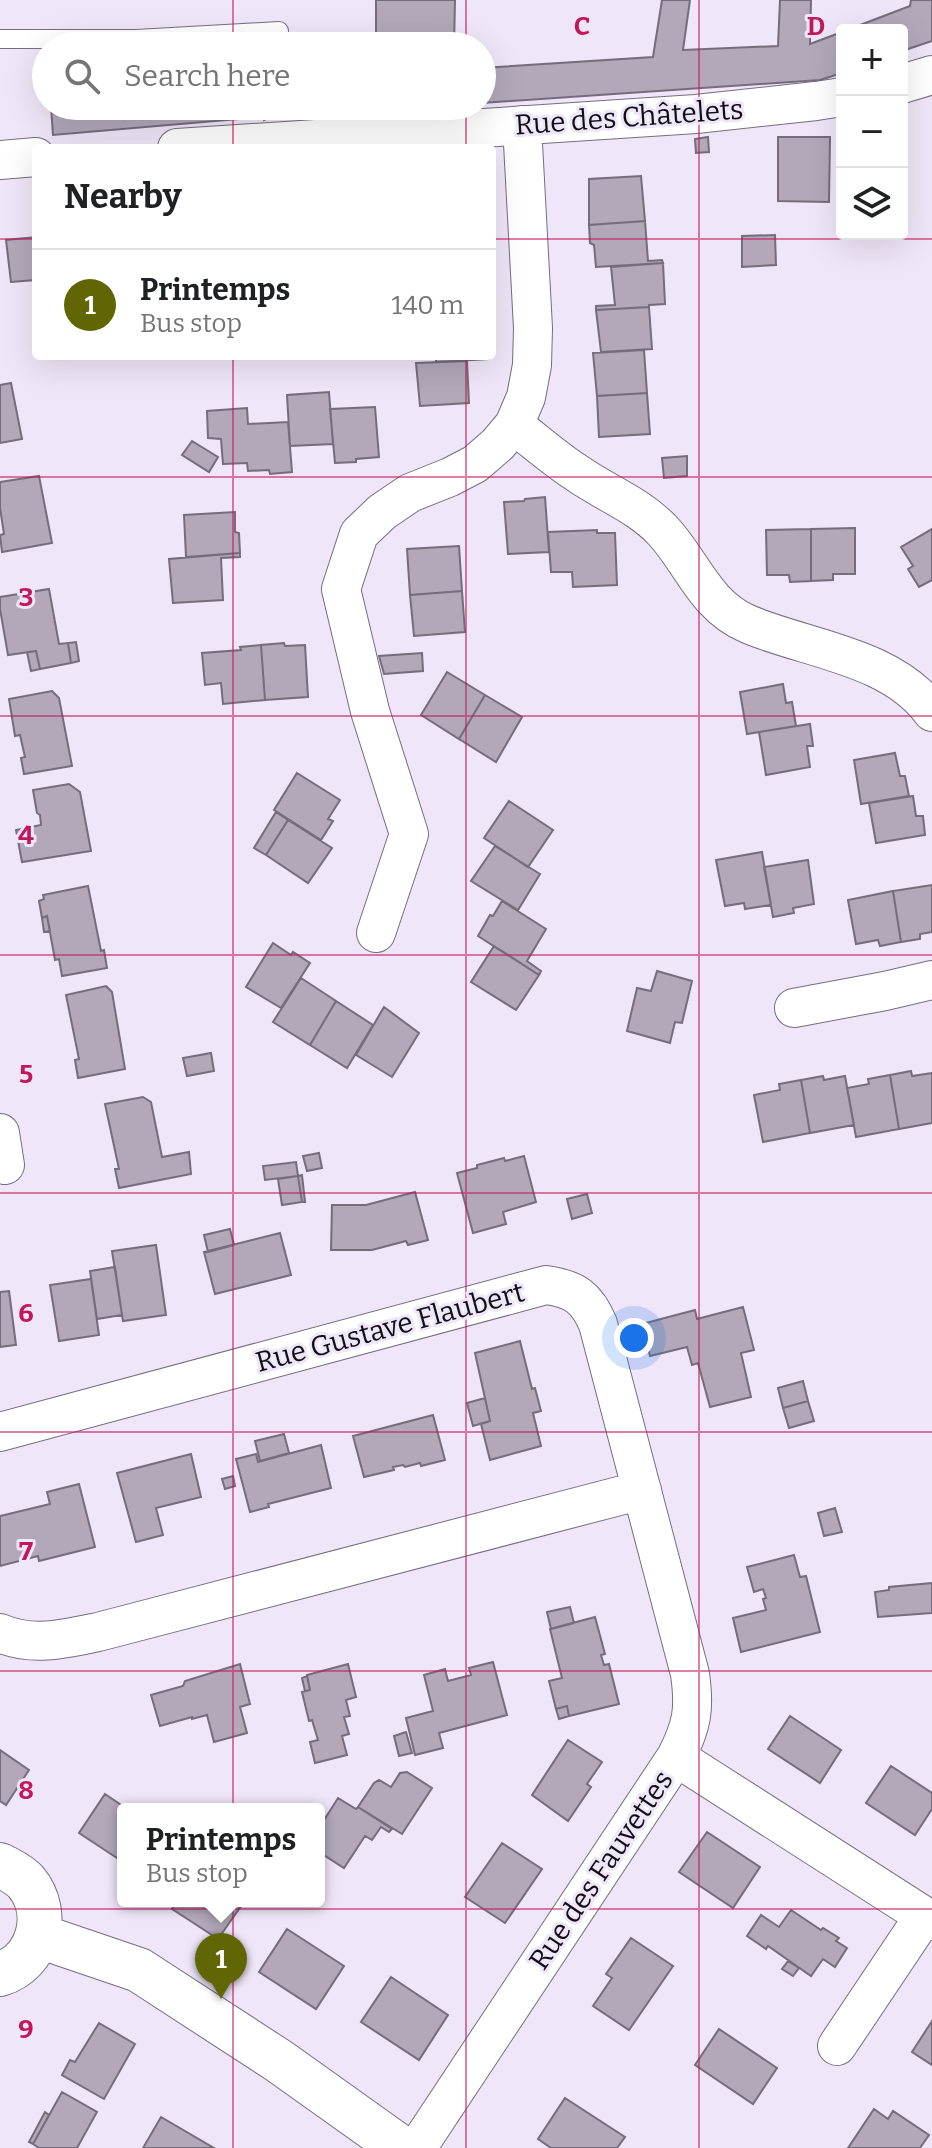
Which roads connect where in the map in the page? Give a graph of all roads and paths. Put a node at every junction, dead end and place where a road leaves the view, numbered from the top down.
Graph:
1 (279, 31) dead end
2 (261, 32) edge
3 (0, 39) edge
4 (32, 39) edge
5 (932, 75) edge
6 (908, 82) edge
7 (836, 98) edge
8 (522, 125) junction
9 (237, 144) edge
10 (32, 157) edge
11 (0, 160) edge
12 (514, 425) junction
13 (932, 712) edge
14 (376, 933) dead end
15 (932, 980) edge
16 (794, 1008) dead end
17 (0, 1432) edge
18 (642, 1490) junction
19 (0, 1633) edge
20 (676, 1757) junction
21 (0, 1865) edge
22 (928, 1918) edge
23 (39, 1936) junction
24 (0, 1974) edge
25 (837, 2046) dead end
26 (401, 2148) edge
27 (417, 2148) edge

1 - 2 lane
3 - 4 lane
5 - 6 street
7 - 8 street, Rue des Châtelets
8 - 9 street, Rue des Châtelets
8 - 12 street
10 - 11 street
12 - 13 street
12 - 14 street
15 - 16 street
17 - 18 street, Rue Gustave Flaubert
18 - 19 street
18 - 20 street, Rue Gustave Flaubert
20 - 22 street, Rue des Fauvettes
20 - 27 street, Rue des Fauvettes
21 - 23 main road
22 - 25 street, Rue des Fauvettes
23 - 24 main road
23 - 26 main road

